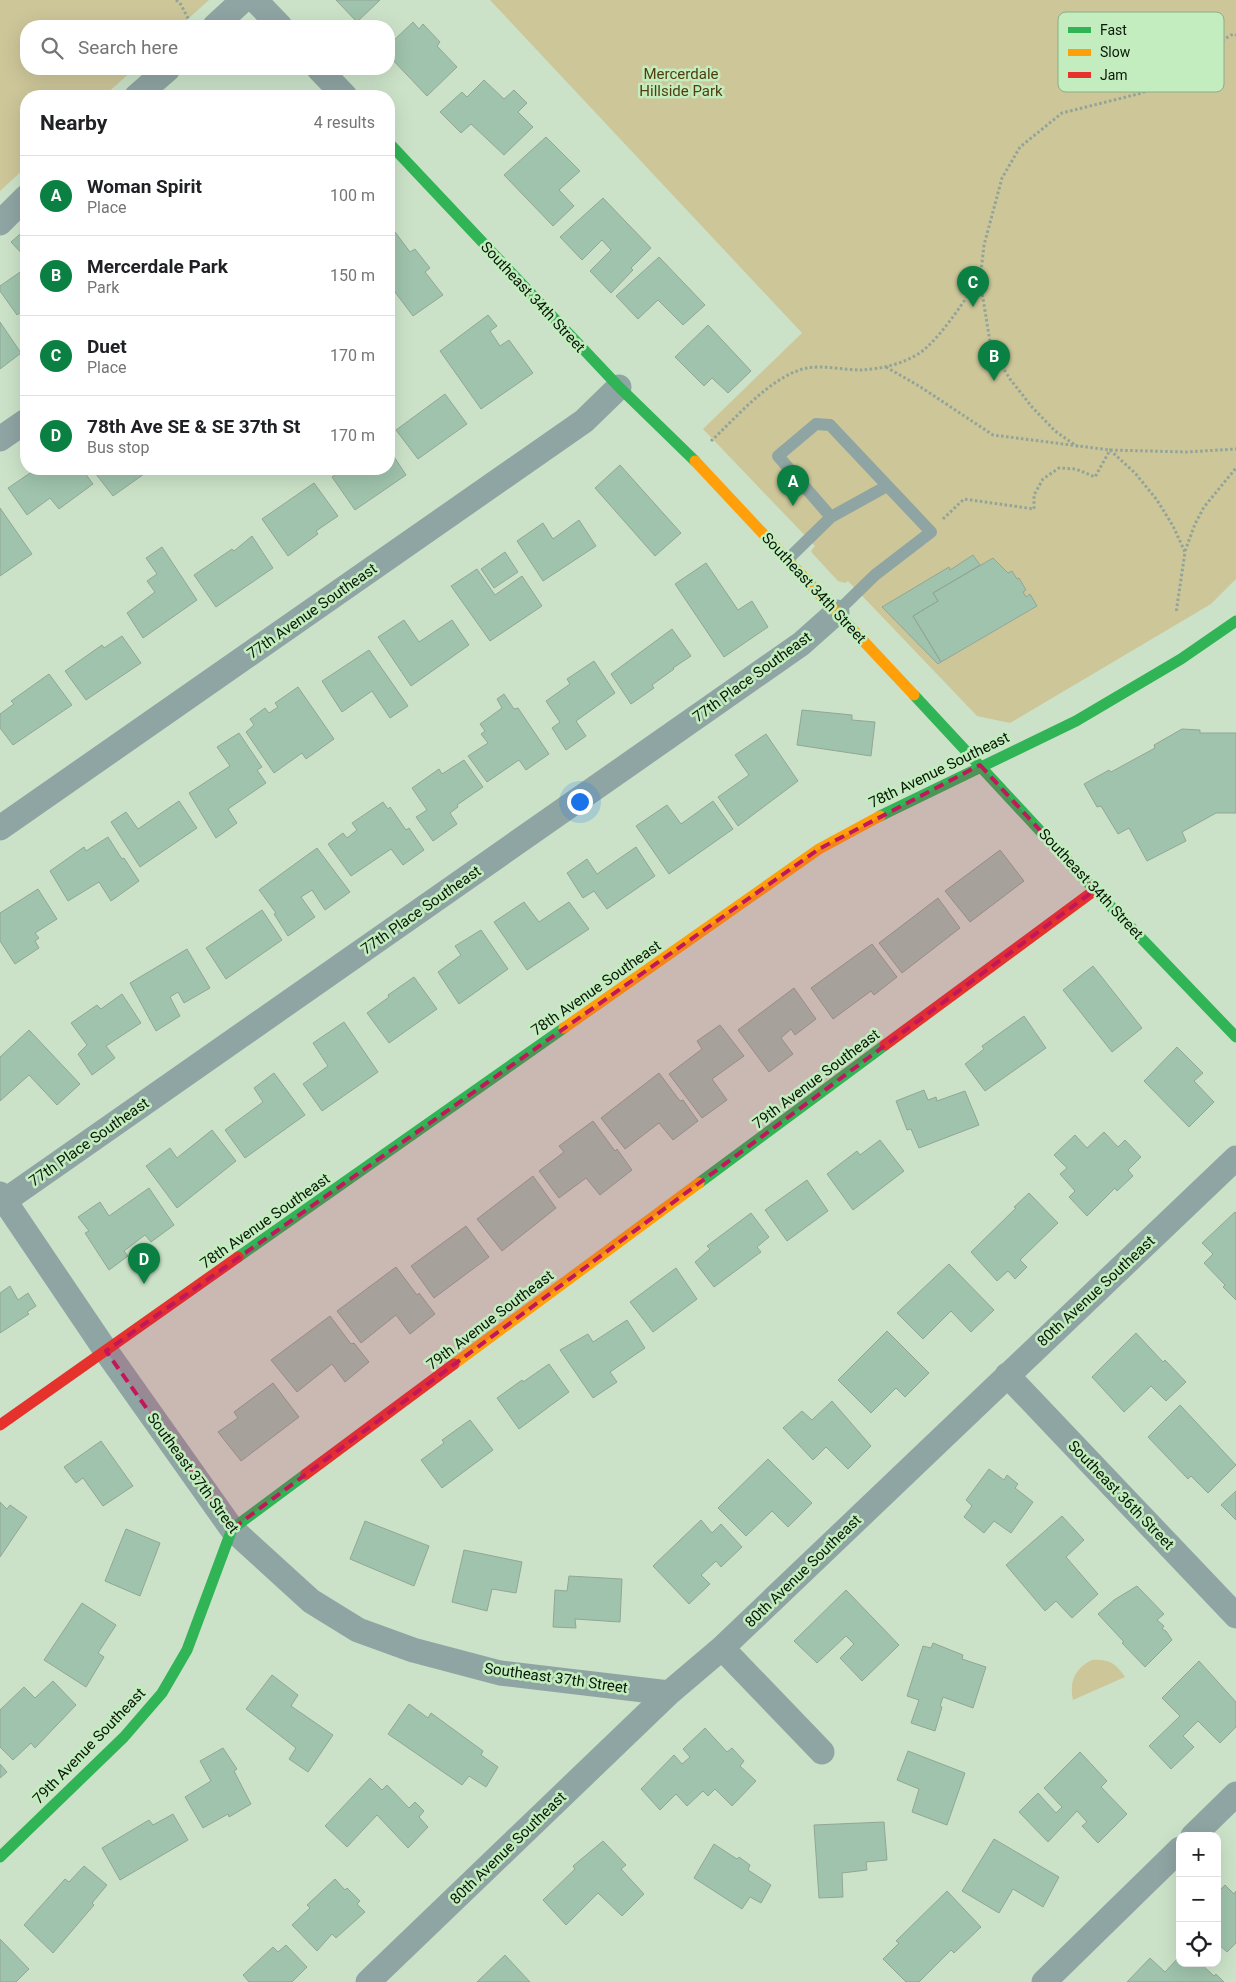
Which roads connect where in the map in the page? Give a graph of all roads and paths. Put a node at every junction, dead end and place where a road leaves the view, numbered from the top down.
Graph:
1 (176, 0) edge
2 (243, 0) edge
3 (255, 0) edge
4 (190, 20) edge
5 (221, 20) edge
6 (274, 20) edge
7 (1236, 34) edge
8 (1224, 39) edge
9 (161, 75) edge
10 (325, 75) edge
11 (144, 90) edge
12 (339, 90) edge
13 (1144, 92) edge
14 (395, 154) edge
15 (20, 203) edge
16 (0, 223) edge
17 (980, 280) junction
18 (886, 367) junction
19 (619, 387) junction
20 (20, 425) edge
21 (0, 439) edge
22 (1078, 446) junction
23 (1236, 449) edge
24 (1110, 450) junction
25 (693, 459) junction
26 (1236, 468) edge
27 (888, 486) junction
28 (950, 513) dead end
29 (831, 517) junction
30 (1185, 552) junction
31 (787, 560) junction
32 (837, 612) junction
33 (1176, 613) dead end
34 (1236, 621) edge
35 (980, 765) junction
36 (0, 828) edge
37 (1095, 890) junction
38 (1236, 1036) edge
39 (1236, 1158) edge
40 (2, 1200) edge
41 (106, 1351) junction
42 (1007, 1375) junction
43 (0, 1425) edge
44 (232, 1529) junction
45 (1236, 1616) edge
46 (722, 1648) junction
47 (669, 1693) junction
48 (822, 1752) dead end
49 (1236, 1794) edge
50 (1197, 1832) edge
51 (1176, 1853) edge
52 (0, 1857) edge
53 (368, 1982) edge
54 (1044, 1982) edge

1 - 4 path
2 - 5 street
3 - 6 street
7 - 8 path
9 - 11 street
10 - 12 street
13 - 17 path
14 - 19 street, Southeast 34th Street
15 - 16 street
17 - 18 path
17 - 22 path
18 - 22 path
18 - 25 path
19 - 25 street, Southeast 34th Street
19 - 36 street, 77th Avenue Southeast
20 - 21 street
22 - 24 path
23 - 24 path
24 - 28 path
24 - 30 path
25 - 31 street, Southeast 34th Street
26 - 30 path
27 - 29 lane
27 - 29 lane
27 - 32 lane
29 - 31 lane
30 - 33 path
31 - 32 street, Southeast 34th Street
32 - 35 street, Southeast 34th Street
32 - 40 street, 77th Place Southeast
34 - 35 street, 78th Avenue Southeast
35 - 37 street, Southeast 34th Street
35 - 41 street, 78th Avenue Southeast
37 - 38 street, Southeast 34th Street
37 - 44 street, 79th Avenue Southeast
39 - 42 street, 80th Avenue Southeast
40 - 41 street, Southeast 37th Street
41 - 43 street, 78th Avenue Southeast
41 - 44 street, Southeast 37th Street
42 - 45 street, Southeast 36th Street
42 - 46 street, 80th Avenue Southeast
44 - 47 street, Southeast 37th Street
44 - 52 street, 79th Avenue Southeast
46 - 47 street, 80th Avenue Southeast
46 - 48 street
47 - 53 street, 80th Avenue Southeast
49 - 50 street
51 - 54 street

